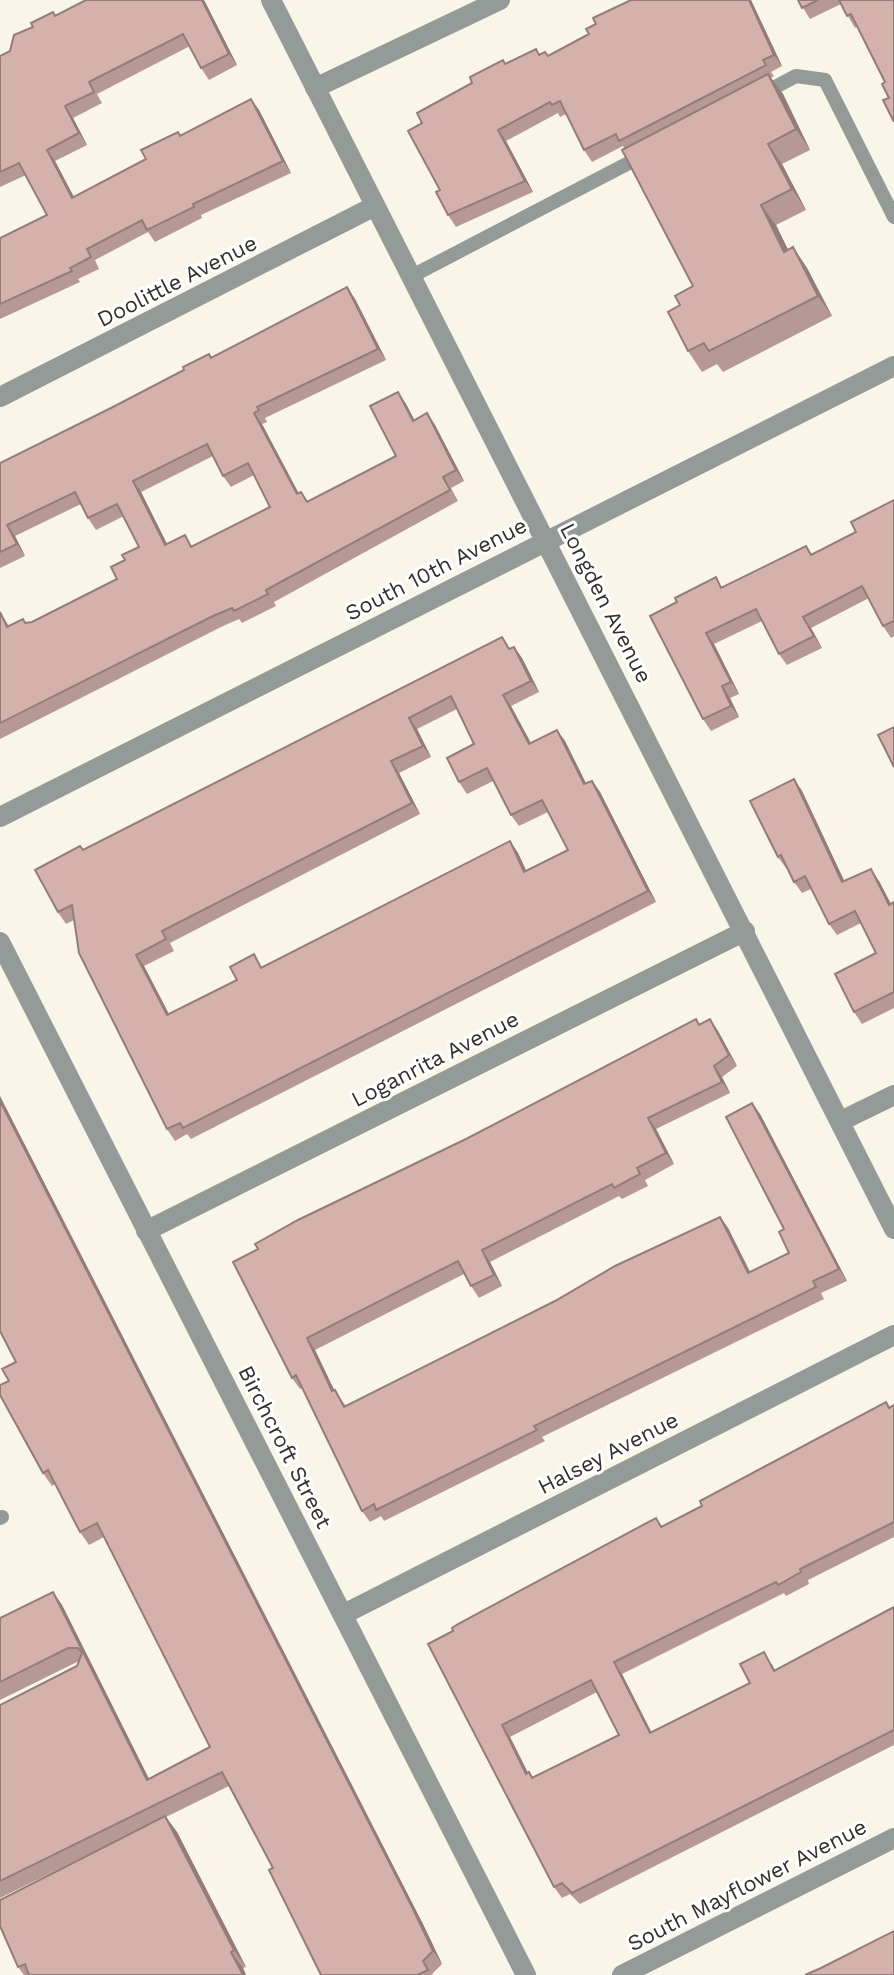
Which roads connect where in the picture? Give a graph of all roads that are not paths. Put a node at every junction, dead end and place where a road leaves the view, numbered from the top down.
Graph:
1 (271, 0) edge
2 (500, 0) edge
3 (315, 88) junction
4 (740, 105) edge
5 (655, 149) edge
6 (375, 206) junction
7 (894, 217) edge
8 (412, 276) junction
9 (894, 366) edge
10 (0, 397) edge
11 (546, 539) junction
12 (0, 817) edge
13 (745, 931) junction
14 (0, 942) edge
15 (894, 1095) edge
16 (841, 1121) junction
17 (894, 1229) edge
18 (146, 1231) junction
19 (894, 1335) edge
20 (344, 1614) junction
21 (894, 1838) edge
22 (526, 1975) edge
23 (622, 1975) edge

1 - 3 street, Longden Avenue
2 - 3 street
3 - 6 street, Longden Avenue
4 - 7 lane
5 - 8 lane
6 - 8 street, Longden Avenue
6 - 10 street, Doolittle Avenue
8 - 11 street, Longden Avenue
9 - 11 street, South 10th Avenue
11 - 12 street, South 10th Avenue
11 - 13 street, Longden Avenue
13 - 16 street, Longden Avenue
13 - 18 street, Loganrita Avenue
14 - 18 street, Birchcroft Street
15 - 16 street
16 - 17 street, Longden Avenue
18 - 20 street, Birchcroft Street
19 - 20 street, Halsey Avenue
20 - 22 street, Birchcroft Street
21 - 23 street, South Mayflower Avenue

